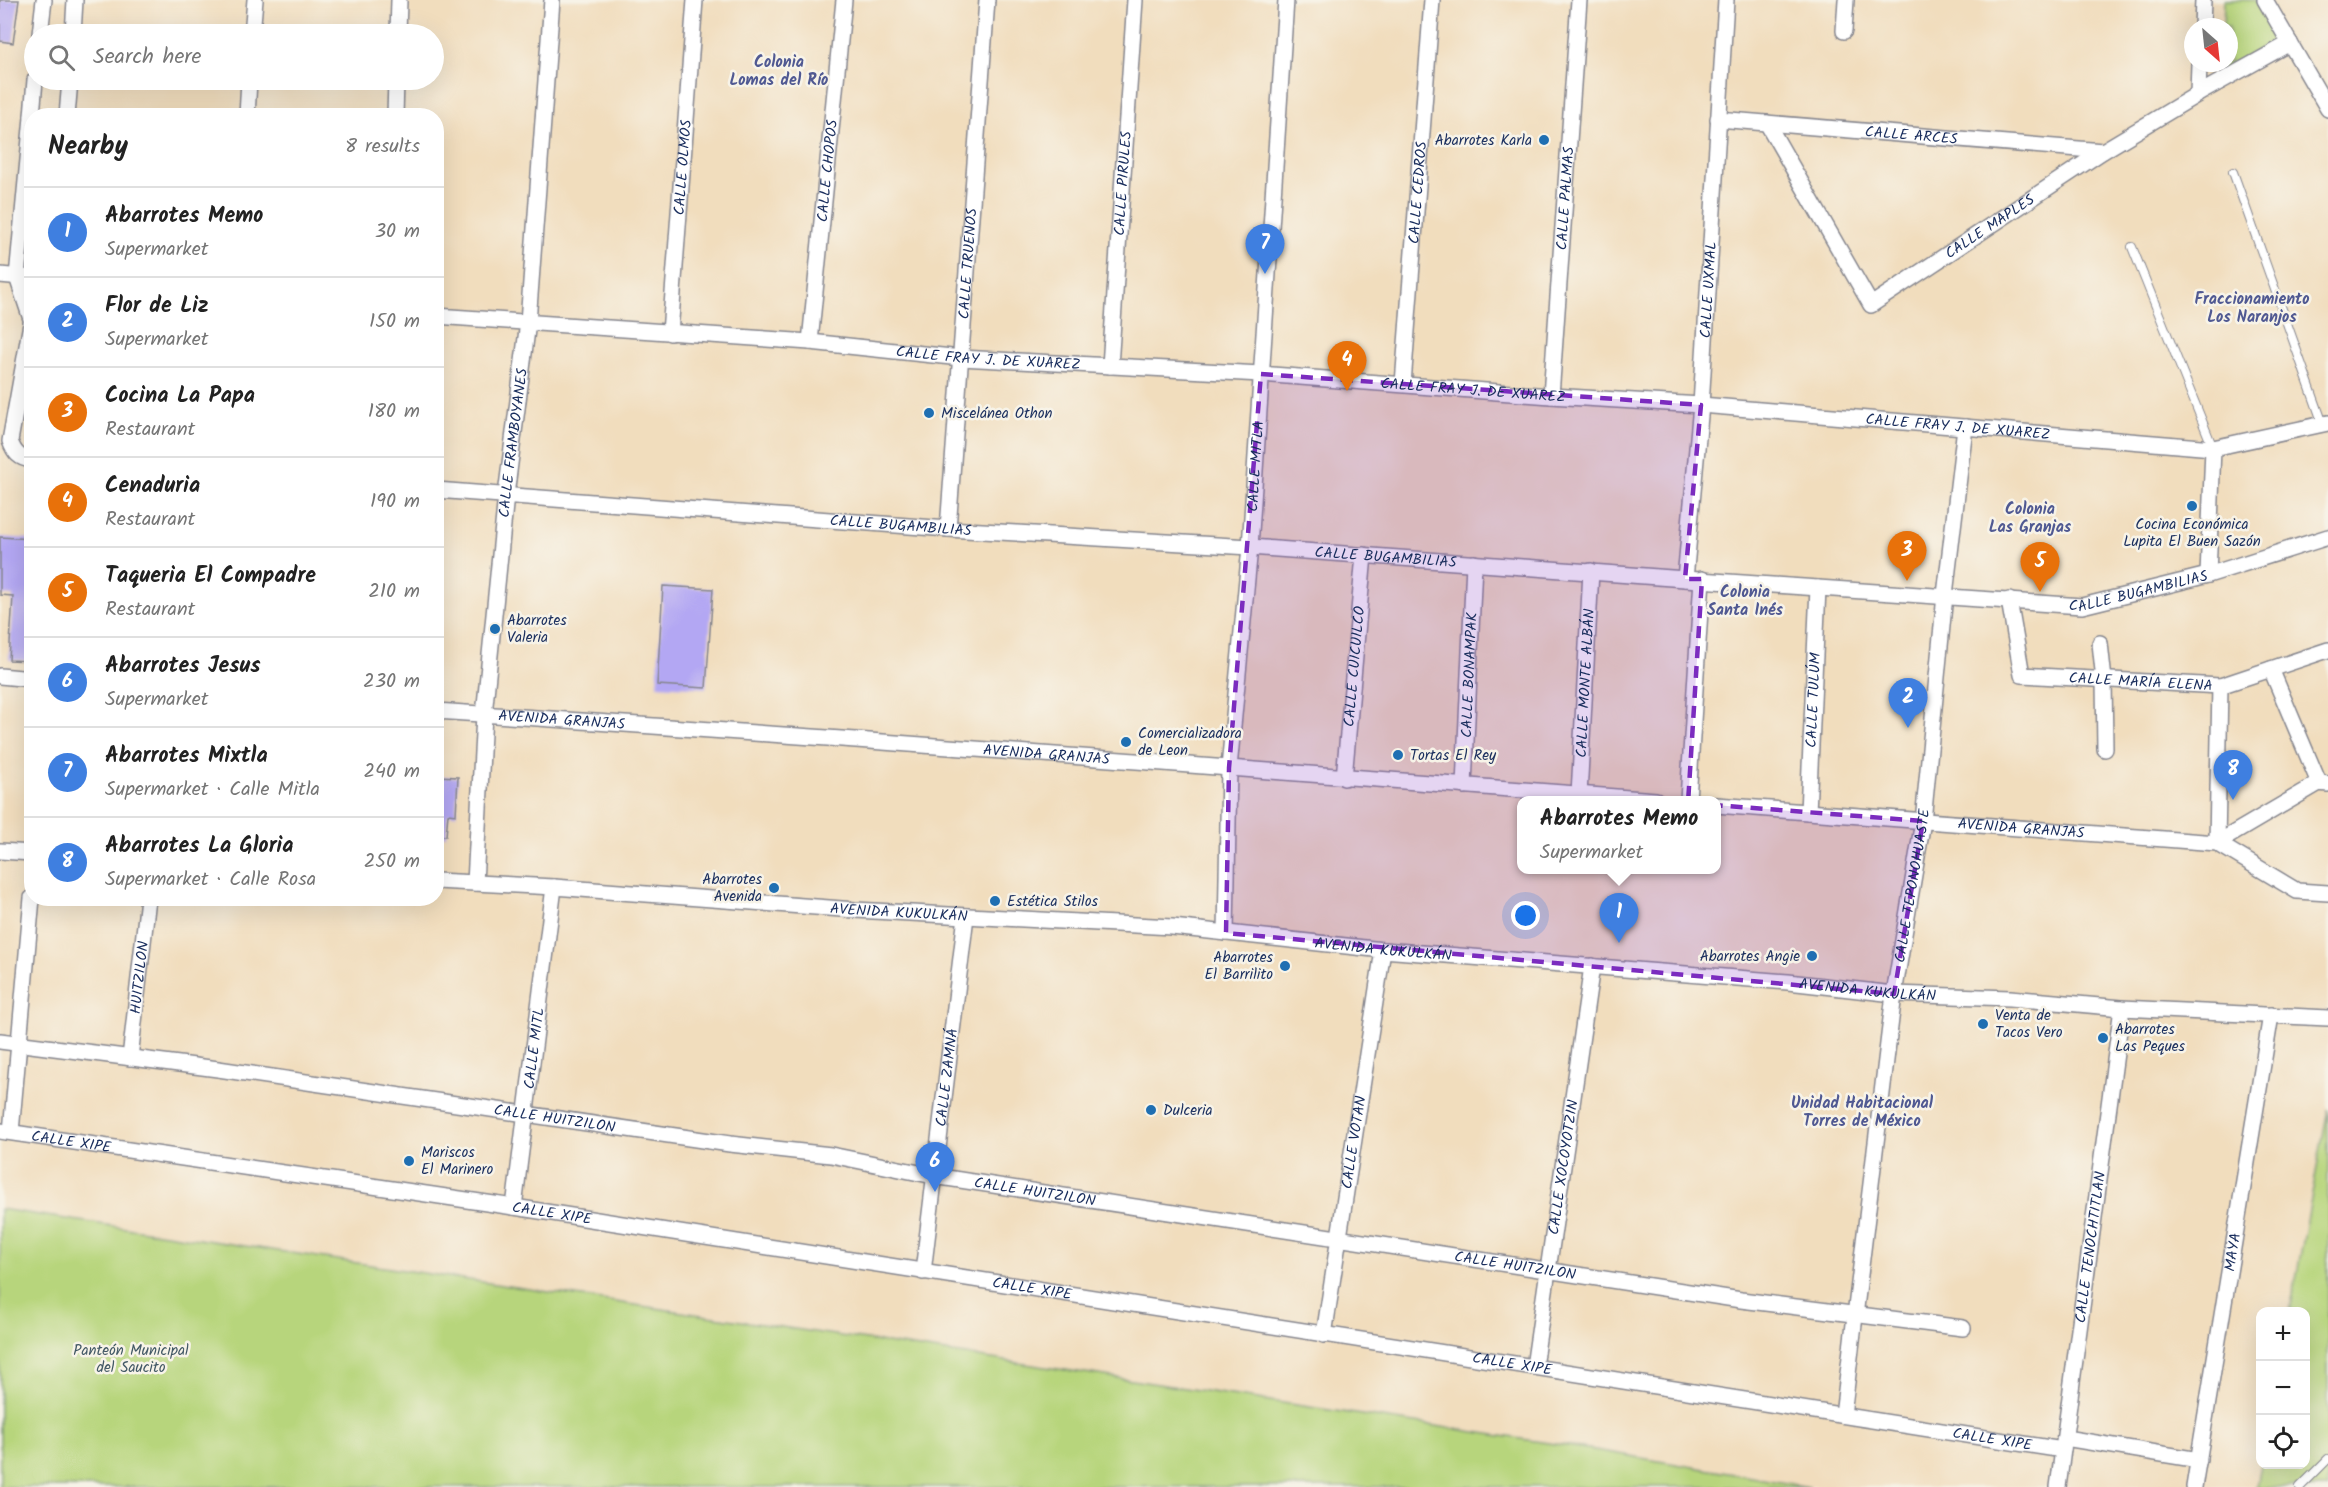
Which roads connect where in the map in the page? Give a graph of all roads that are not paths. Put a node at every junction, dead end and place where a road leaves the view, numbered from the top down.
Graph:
1 (44, 0) edge
2 (75, 0) edge
3 (255, 0) edge
4 (399, 0) edge
5 (552, 0) edge
6 (695, 0) edge
7 (844, 0) edge
8 (987, 0) edge
9 (1135, 0) edge
10 (1286, 0) edge
11 (1432, 0) edge
12 (1579, 0) edge
13 (1726, 0) edge
14 (1846, 0) edge
15 (2203, 0) edge
16 (2265, 0) edge
17 (2202, 18) edge
18 (41, 24) edge
19 (74, 24) edge
20 (253, 24) edge
21 (398, 24) edge
22 (1844, 31) dead end
23 (2290, 43) junction
24 (2199, 72) edge
25 (34, 90) edge
26 (69, 90) edge
27 (248, 90) edge
28 (395, 90) edge
29 (2198, 94) junction
30 (33, 108) edge
31 (68, 108) edge
32 (247, 108) edge
33 (394, 108) edge
34 (2328, 109) edge
35 (1718, 119) junction
36 (1767, 123) junction
37 (2103, 151) junction
38 (2233, 172) dead end
39 (2132, 247) dead end
40 (0, 275) edge
41 (24, 277) edge
42 (444, 317) edge
43 (528, 322) junction
44 (670, 333) junction
45 (810, 342) junction
46 (961, 358) junction
47 (24, 360) edge
48 (1110, 366) junction
49 (1261, 374) junction
50 (1403, 384) junction
51 (1551, 396) junction
52 (1701, 405) junction
53 (2326, 423) edge
54 (1965, 427) junction
55 (2213, 448) junction
56 (24, 460) edge
57 (444, 491) edge
58 (506, 495) junction
59 (948, 529) junction
60 (2328, 537) edge
61 (1250, 547) junction
62 (1364, 555) junction
63 (1473, 563) junction
64 (1591, 572) junction
65 (2208, 575) junction
66 (1685, 579) junction
67 (1702, 579) junction
68 (1818, 588) junction
69 (1945, 595) junction
70 (2009, 600) junction
71 (2100, 643) dead end
72 (2328, 650) edge
73 (2271, 669) junction
74 (0, 676) edge
75 (24, 678) edge
76 (2104, 680) junction
77 (2220, 686) junction
78 (444, 712) edge
79 (484, 715) junction
80 (2105, 749) dead end
81 (1229, 768) junction
82 (1344, 778) junction
83 (2323, 783) edge
84 (1464, 786) junction
85 (1579, 795) junction
86 (1592, 796) edge
87 (1688, 796) edge
88 (1721, 805) edge
89 (1808, 812) junction
90 (1923, 821) junction
91 (2217, 843) junction
92 (0, 851) edge
93 (24, 852) edge
94 (444, 881) edge
95 (475, 883) junction
96 (554, 887) junction
97 (2328, 893) edge
98 (31, 906) edge
99 (147, 906) edge
100 (966, 916) junction
101 (1226, 933) junction
102 (1383, 950) junction
103 (1592, 966) junction
104 (1894, 994) junction
105 (2122, 1008) junction
106 (2271, 1015) junction
107 (2328, 1018) edge
108 (0, 1041) edge
109 (19, 1044) junction
110 (130, 1058) junction
111 (526, 1113) junction
112 (5, 1132) edge
113 (934, 1176) junction
114 (514, 1208) junction
115 (1340, 1237) junction
116 (1546, 1269) junction
117 (923, 1272) junction
118 (1856, 1314) junction
119 (1963, 1328) dead end
120 (1324, 1335) junction
121 (1534, 1367) junction
122 (1843, 1415) junction
123 (2064, 1444) junction
124 (2328, 1459) edge
125 (2199, 1460) junction
126 (2058, 1487) edge
127 (2194, 1487) edge
128 (2301, 1487) edge

1 - 18 street
2 - 19 street
3 - 20 street
4 - 21 street
5 - 43 street, CALLE FRAMBOYANES
6 - 44 street, CALLE OLMOS
7 - 45 street, CALLE CHOPOS
8 - 46 street, CALLE TRUENOS
9 - 48 street, CALLE PIRULES
10 - 49 street, CALLE MITLA
11 - 50 street, CALLE CEDROS
12 - 51 street, CALLE PALMAS
13 - 35 street, CALLE UXMAL
14 - 22 street
15 - 17 street
16 - 23 street
23 - 29 street, CALLE MAPLES
23 - 34 street
24 - 29 street
25 - 30 street
26 - 31 street
27 - 32 street
28 - 33 street
29 - 37 street, CALLE MAPLES
35 - 36 street, CALLE ARCES
35 - 52 street, CALLE UXMAL
36 - 37 street, CALLE ARCES
36 - 37 street, CALLE MAPLES
38 - 53 lane
39 - 55 lane
40 - 41 street
42 - 43 street, CALLE FRAY J. DE XUAREZ
43 - 44 street, CALLE FRAY J. DE XUAREZ
43 - 58 street, CALLE FRAMBOYANES
44 - 45 street, CALLE FRAY J. DE XUAREZ
45 - 46 street, CALLE FRAY J. DE XUAREZ
46 - 48 street, CALLE FRAY J. DE XUAREZ
46 - 59 street, CALLE TRUENOS
47 - 56 street
48 - 49 street, CALLE FRAY J. DE XUAREZ
49 - 50 street, CALLE FRAY J. DE XUAREZ
49 - 61 street, CALLE MITLA
50 - 51 street, CALLE FRAY J. DE XUAREZ
51 - 52 street, CALLE FRAY J. DE XUAREZ
52 - 54 street, CALLE FRAY J. DE XUAREZ
52 - 66 street, CALLE UXMAL
53 - 55 street, CALLE FRAY J. DE XUAREZ
54 - 55 street, CALLE FRAY J. DE XUAREZ
54 - 69 street, CALLE TEPONOHUASTE
55 - 65 street
57 - 58 street, CALLE BUGAMBILIAS
58 - 59 street, CALLE BUGAMBILIAS
58 - 79 street, CALLE FRAMBOYANES
59 - 61 street, CALLE BUGAMBILIAS
60 - 65 street, CALLE BUGAMBILIAS
61 - 62 street, CALLE BUGAMBILIAS
61 - 81 street, CALLE MITLA
62 - 63 street, CALLE BUGAMBILIAS
62 - 82 street, CALLE CUICUILCO
63 - 64 street, CALLE BUGAMBILIAS
63 - 84 street, CALLE BONAMPAK
64 - 66 street, CALLE BUGAMBILIAS
64 - 85 street, CALLE MONTE ALBÁN
65 - 70 street, CALLE BUGAMBILIAS
66 - 67 street, CALLE BUGAMBILIAS
67 - 68 street, CALLE BUGAMBILIAS
67 - 87 street
68 - 69 street, CALLE BUGAMBILIAS
68 - 89 street, CALLE TULÚM
69 - 70 street, CALLE BUGAMBILIAS
69 - 90 street, CALLE TEPONOHUASTE
70 - 76 street, CALLE MARÍA ELENA
71 - 76 street
72 - 73 street, CALLE MARÍA ELENA
73 - 77 street, CALLE MARÍA ELENA
73 - 83 street
74 - 75 street
76 - 77 street, CALLE MARÍA ELENA
76 - 80 street
77 - 91 street
78 - 79 street, AVENIDA GRANJAS
79 - 81 street, AVENIDA GRANJAS
79 - 95 street, CALLE FRAMBOYANES
81 - 82 street, AVENIDA GRANJAS
81 - 101 street, CALLE MITLA
82 - 84 street, AVENIDA GRANJAS
83 - 91 street
84 - 85 street, AVENIDA GRANJAS
85 - 86 street, AVENIDA GRANJAS
88 - 89 street, AVENIDA GRANJAS
89 - 90 street, AVENIDA GRANJAS
90 - 91 street, AVENIDA GRANJAS
90 - 104 street, CALLE TEPONOHUASTE
91 - 97 street
92 - 93 street
94 - 95 street, AVENIDA KUKULKÁN
95 - 96 street, AVENIDA KUKULKÁN
96 - 100 street, AVENIDA KUKULKÁN
96 - 111 street, CALLE MITL
98 - 109 street
99 - 110 street, HUITZILON
100 - 101 street, AVENIDA KUKULKÁN
100 - 113 street, CALLE ZAMNÁ
101 - 102 street, AVENIDA KUKULKÁN
102 - 103 street, AVENIDA KUKULKÁN
102 - 115 street, CALLE VOTAN
103 - 104 street, AVENIDA KUKULKÁN
103 - 116 street, CALLE XOCOYOTZIN
104 - 105 street, AVENIDA KUKULKÁN
104 - 118 street, CALLE TEPONOHUASTE
105 - 106 street, AVENIDA KUKULKÁN
105 - 123 street, CALLE TENOCHTITLAN
106 - 107 street, AVENIDA KUKULKÁN
106 - 125 street, MAYA
108 - 109 street, CALLE HUITZILON
109 - 110 street, CALLE HUITZILON
109 - 112 street
110 - 111 street, CALLE HUITZILON
111 - 113 street, CALLE HUITZILON
111 - 114 street, CALLE MITL
112 - 114 street, CALLE XIPE
113 - 115 street, CALLE HUITZILON
113 - 117 street, CALLE ZAMNÁ
114 - 117 street, CALLE XIPE
115 - 116 street, CALLE HUITZILON
115 - 120 street, CALLE VOTAN
116 - 118 street, CALLE HUITZILON
116 - 121 street, CALLE XOCOYOTZIN
117 - 120 street, CALLE XIPE
118 - 119 street, CALLE HUITZILON
118 - 122 street, CALLE TEPONOHUASTE
120 - 121 street, CALLE XIPE
121 - 122 street, CALLE XIPE
122 - 123 street, CALLE XIPE
123 - 125 street, CALLE XIPE
123 - 126 street, CALLE TENOCHTITLAN
124 - 128 lane
125 - 127 street, MAYA

